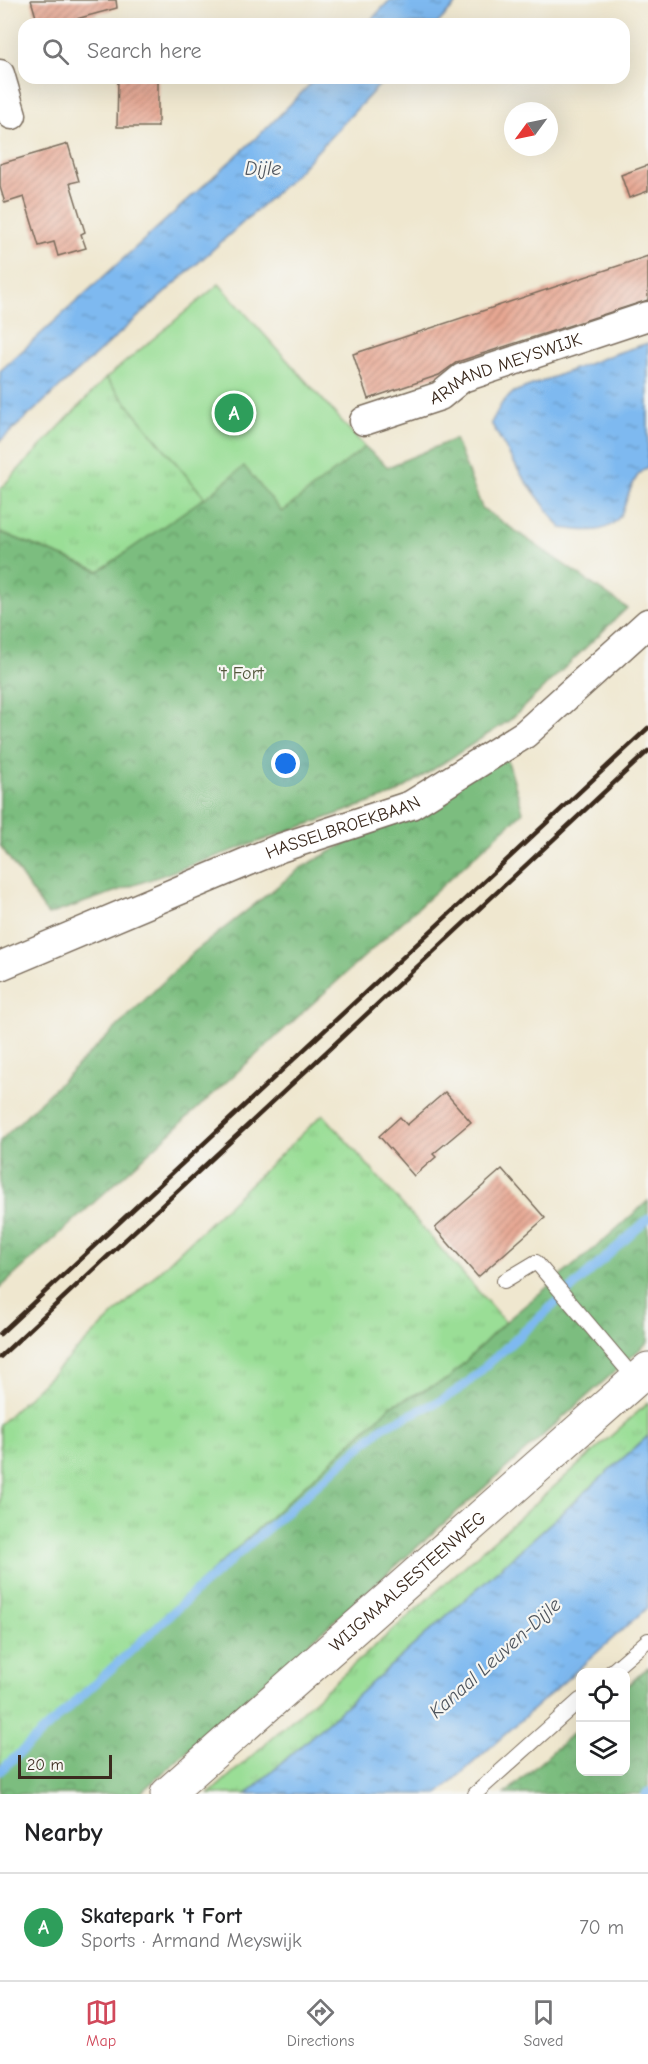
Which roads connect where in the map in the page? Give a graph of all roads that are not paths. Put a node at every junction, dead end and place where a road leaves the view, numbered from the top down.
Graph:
1 (0, 74) edge
2 (12, 115) dead end
3 (648, 316) edge
4 (364, 421) dead end
5 (648, 623) edge
6 (0, 966) edge
7 (504, 1281) dead end
8 (642, 1374) edge
9 (648, 1640) edge
10 (616, 1668) edge
11 (576, 1704) edge
12 (167, 1794) edge
13 (475, 1794) edge

1 - 2 street
3 - 4 street, ARMAND MEYSWIJK
5 - 6 street, HASSELBROEKBAAN
7 - 8 lane
8 - 12 street, WIJGMAALSESTEENWEG
9 - 10 lane
11 - 13 lane

